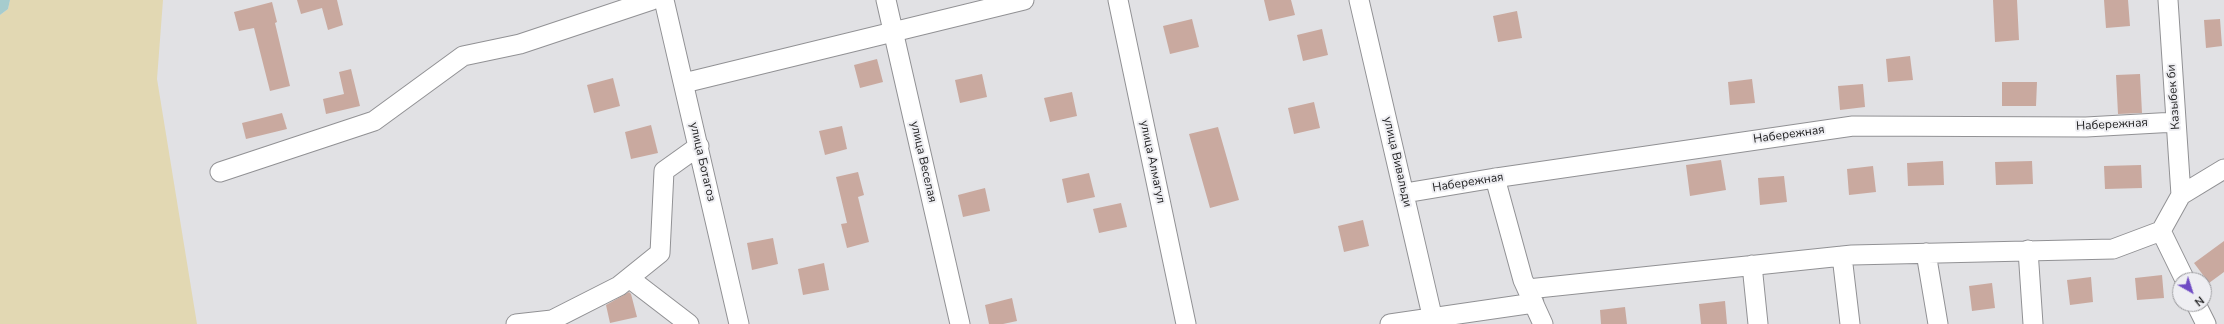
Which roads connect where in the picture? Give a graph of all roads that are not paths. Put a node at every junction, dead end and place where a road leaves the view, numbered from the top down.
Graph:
1 (652, 0) edge
2 (664, 0) edge
3 (886, 0) edge
4 (1024, 0) edge
5 (1118, 0) edge
6 (1359, 0) edge
7 (2168, 0) edge
8 (894, 32) junction
9 (684, 84) junction
10 (2176, 122) junction
11 (699, 146) junction
12 (2224, 169) edge
13 (220, 172) dead end
14 (1495, 178) junction
15 (1405, 193) junction
16 (2181, 195) junction
17 (2162, 231) junction
18 (2028, 250) junction
19 (1926, 253) junction
20 (1842, 256) junction
21 (1752, 265) junction
22 (2181, 272) edge
23 (629, 278) junction
24 (1531, 296) junction
25 (2200, 312) edge
26 (1433, 321) edge
27 (516, 324) edge
28 (689, 324) edge
29 (739, 324) edge
30 (960, 324) edge
31 (1186, 324) edge
32 (1390, 324) edge
33 (1543, 324) edge
34 (1758, 324) edge
35 (1850, 324) edge
36 (1938, 324) edge
37 (2032, 324) edge
38 (2206, 324) edge

1 - 13 street
2 - 9 street, улица Ботагоз
3 - 8 street, улица Веселая
4 - 8 street
5 - 31 street, улица Алмагул
6 - 15 street, улица Вивальди
7 - 10 street, Казыбек би
8 - 9 street
8 - 30 street, улица Веселая
9 - 11 street, улица Ботагоз
10 - 14 street, Набережная
10 - 16 street, Казыбек би
11 - 23 street
11 - 29 street, улица Ботагоз
12 - 16 street
14 - 15 street, Набережная
14 - 24 street
15 - 26 street, улица Вивальди
16 - 17 street
17 - 18 street
17 - 22 street
18 - 19 street
18 - 37 street
19 - 20 street
19 - 36 street
20 - 21 street
20 - 35 street
21 - 24 street
21 - 34 street
23 - 27 street
23 - 28 street
24 - 26 street
24 - 33 street
25 - 38 street
26 - 32 street

